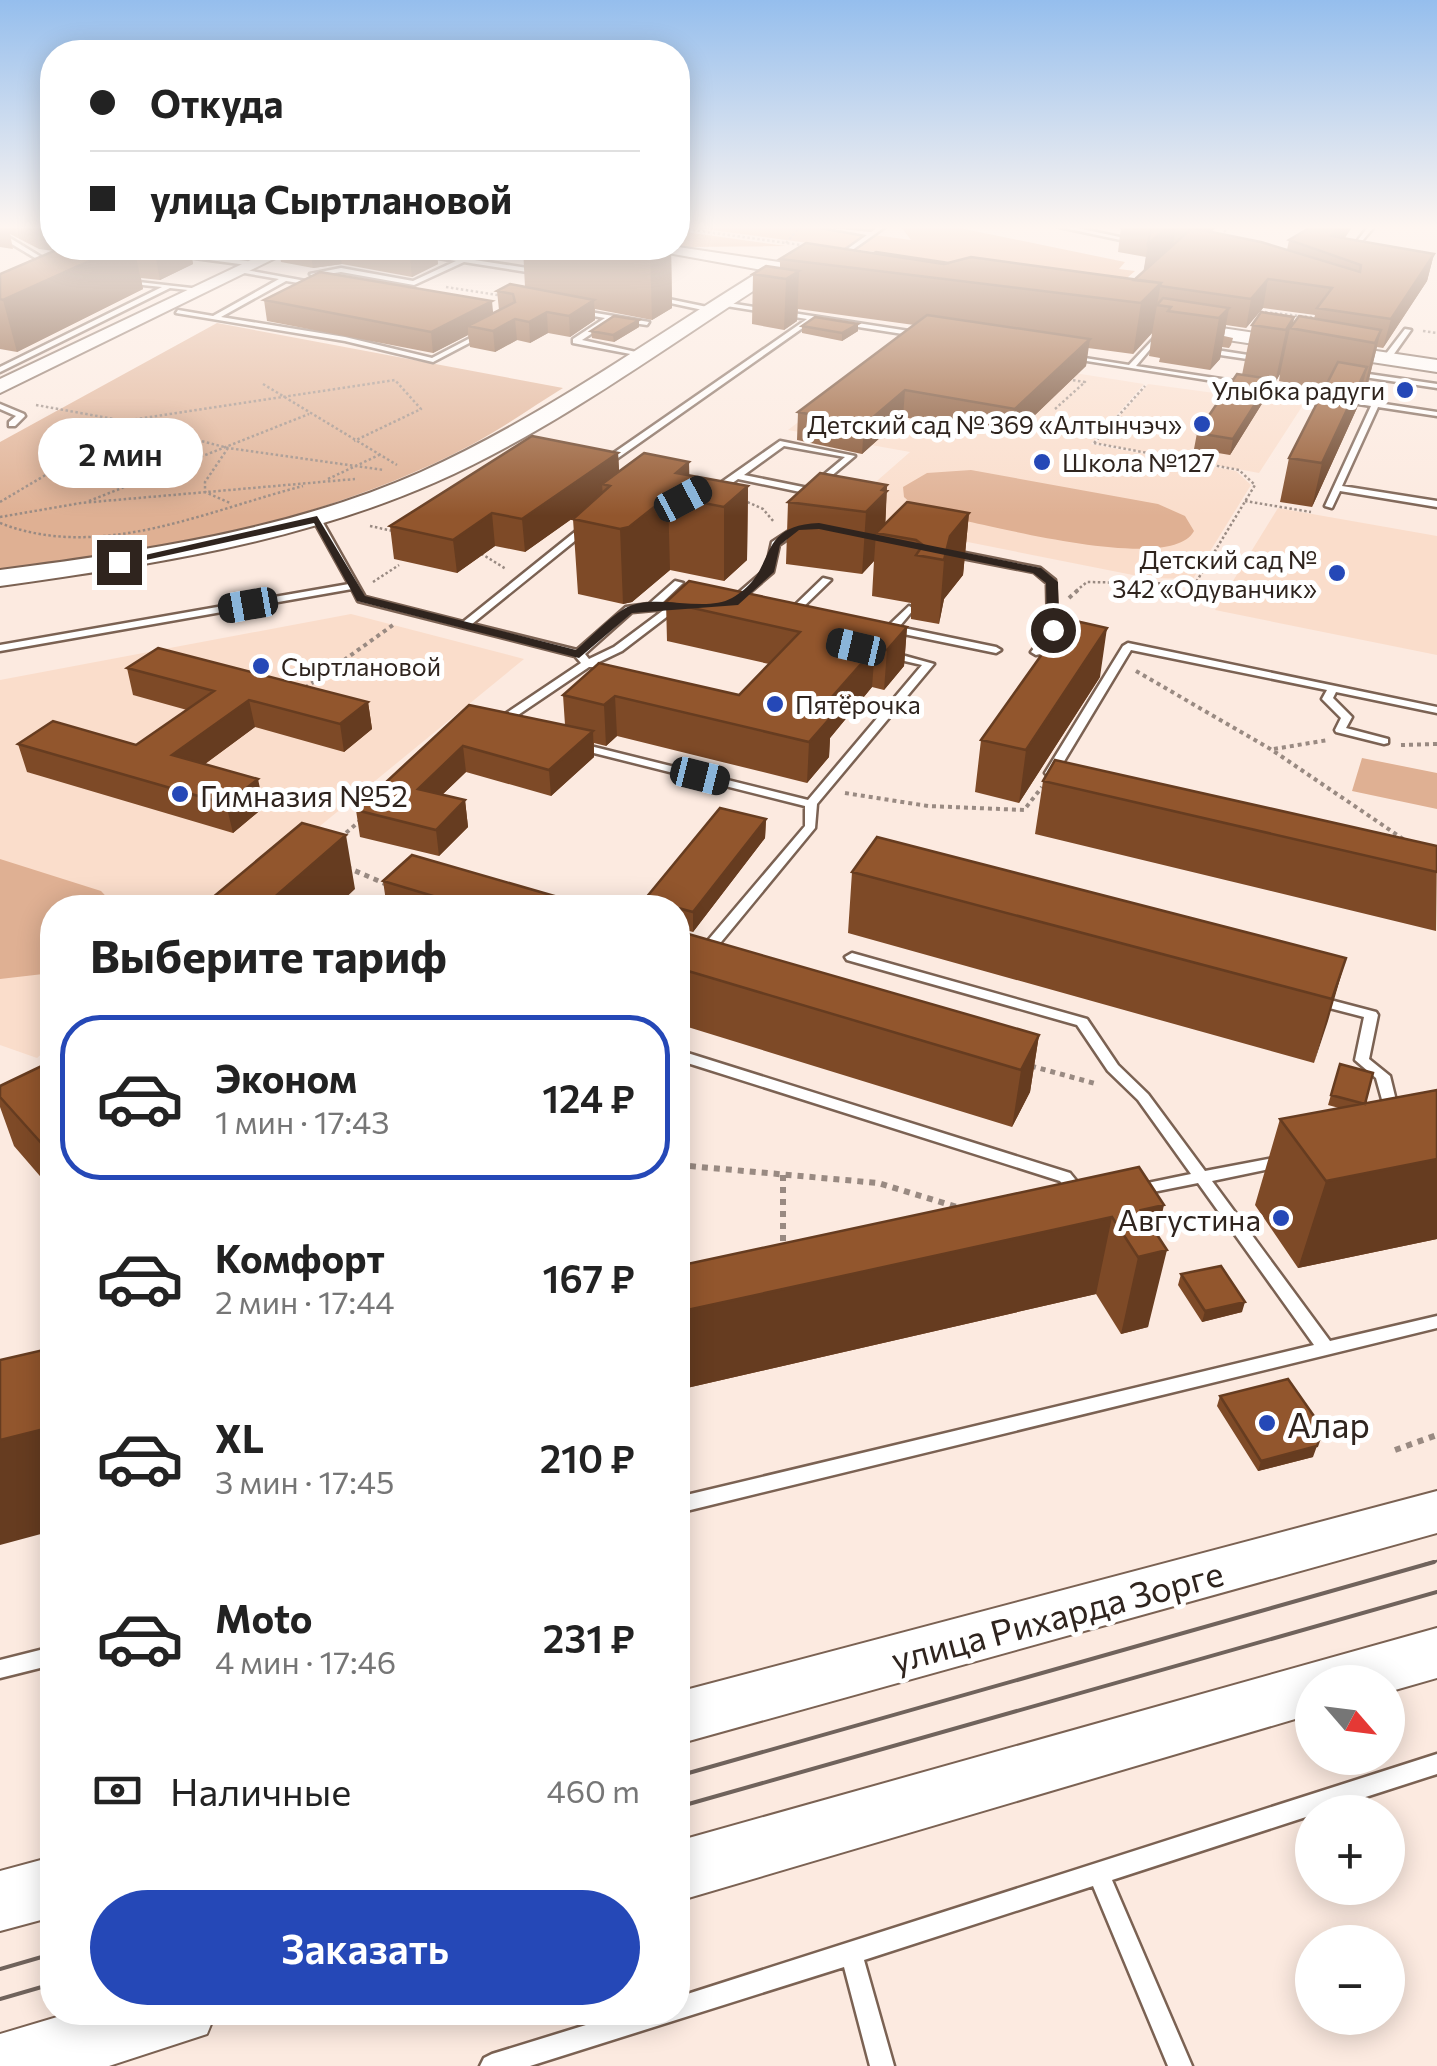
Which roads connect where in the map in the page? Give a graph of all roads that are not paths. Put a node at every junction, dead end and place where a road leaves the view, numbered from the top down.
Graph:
1 (94, 323) edge
2 (126, 323) edge
3 (248, 323) edge
4 (601, 323) edge
5 (644, 323) edge
6 (691, 323) edge
7 (804, 323) edge
8 (847, 323) edge
9 (647, 324) edge
10 (496, 327) edge
11 (1407, 330) edge
12 (1160, 334) joint
13 (929, 336) edge
14 (1190, 348) dead end
15 (642, 354) junction
16 (0, 356) edge
17 (1055, 356) edge
18 (23, 358) junction
19 (1386, 358) junction
20 (1266, 360) dead end
21 (48, 362) junction
22 (1437, 366) edge
23 (1131, 367) junction
24 (0, 370) edge
25 (1342, 372) edge
26 (1233, 384) junction
27 (1437, 386) edge
28 (0, 387) edge
29 (1226, 394) edge
30 (1375, 405) junction
31 (0, 406) edge
32 (1437, 414) edge
33 (12, 424) dead end
34 (618, 470) edge
35 (737, 476) junction
36 (706, 487) edge
37 (1337, 488) junction
38 (1437, 504) edge
39 (1329, 506) road end
40 (317, 519) junction
41 (610, 522) edge
42 (819, 526) edge
43 (946, 552) edge
44 (0, 578) edge
45 (826, 580) dead end
46 (678, 584) dead end
47 (355, 586) junction
48 (734, 603) junction
49 (714, 604) edge
50 (676, 605) junction
51 (695, 607) edge
52 (754, 607) edge
53 (651, 608) junction
54 (796, 608) junction
55 (783, 609) edge
56 (910, 609) dead end
57 (412, 612) junction
58 (816, 612) edge
59 (873, 624) edge
60 (394, 625) road end
61 (465, 625) junction
62 (892, 628) junction
63 (0, 648) edge
64 (870, 650) edge
65 (996, 650) dead end
66 (1036, 652) dead end
67 (583, 659) junction
68 (605, 668) edge
69 (1333, 689) junction
70 (1437, 710) edge
71 (535, 735) edge
72 (1384, 741) road end
73 (572, 744) edge
74 (1043, 786) edge
75 (811, 804) junction
76 (690, 945) edge
77 (852, 957) dead end
78 (1296, 995) edge
79 (690, 1061) edge
80 (1398, 1137) edge
81 (1308, 1156) edge
82 (1200, 1179) junction
83 (1122, 1192) edge
84 (1103, 1196) edge
85 (1083, 1199) junction
86 (1065, 1203) edge
87 (1437, 1322) edge
88 (1326, 1348) junction
89 (690, 1502) edge
90 (1437, 1512) edge
91 (1437, 1652) edge
92 (40, 1659) edge
93 (1392, 1665) edge
94 (0, 1669) edge
95 (1295, 1693) edge
96 (690, 1715) edge
97 (1437, 1764) edge
98 (690, 1868) edge
99 (1100, 1875) junction
100 (40, 1890) edge
101 (0, 1901) edge
102 (852, 1956) junction
103 (690, 2006) edge
104 (141, 2025) edge
105 (626, 2025) edge
106 (0, 2066) edge
107 (492, 2066) edge
108 (882, 2066) edge
109 (1180, 2066) edge

1 - 18 lane
2 - 21 street
3 - 10 lane
4 - 15 lane
5 - 9 lane
6 - 15 street
7 - 34 lane
8 - 13 lane
11 - 19 lane
12 - 19 street
12 - 23 lane
14 - 20 lane
15 - 40 street
16 - 18 lane
17 - 23 lane
18 - 21 lane
18 - 24 lane
19 - 22 street
21 - 28 street
23 - 26 lane
25 - 27 lane
26 - 29 lane
26 - 30 lane
30 - 32 lane
30 - 37 lane
31 - 33 lane
35 - 35 lane
35 - 36 lane
37 - 38 lane
37 - 39 lane
40 - 44 street
40 - 47 lane
41 - 61 lane
42 - 48 lane
43 - 66 lane
45 - 54 lane
46 - 53 lane
47 - 57 lane
47 - 63 lane
48 - 49 lane
48 - 52 lane
50 - 51 lane
50 - 53 lane
50 - 67 lane
53 - 67 lane
54 - 55 lane
54 - 58 lane
56 - 62 lane
57 - 60 lane
57 - 61 lane
59 - 62 lane
61 - 67 lane
62 - 65 lane
64 - 75 lane
67 - 68 lane
67 - 71 lane
69 - 70 lane
69 - 72 lane
69 - 74 lane
73 - 75 lane
75 - 76 lane
77 - 82 lane
78 - 80 lane
79 - 85 lane
81 - 82 lane
82 - 83 lane
82 - 88 lane
84 - 85 lane
85 - 86 lane
87 - 88 lane
88 - 89 lane
90 - 96 street, улица Рихарда Зорге
91 - 93 street
92 - 94 lane
95 - 98 street
97 - 99 lane
99 - 102 lane
99 - 109 lane
100 - 101 street
102 - 103 lane
102 - 108 lane
104 - 106 street
105 - 107 lane

